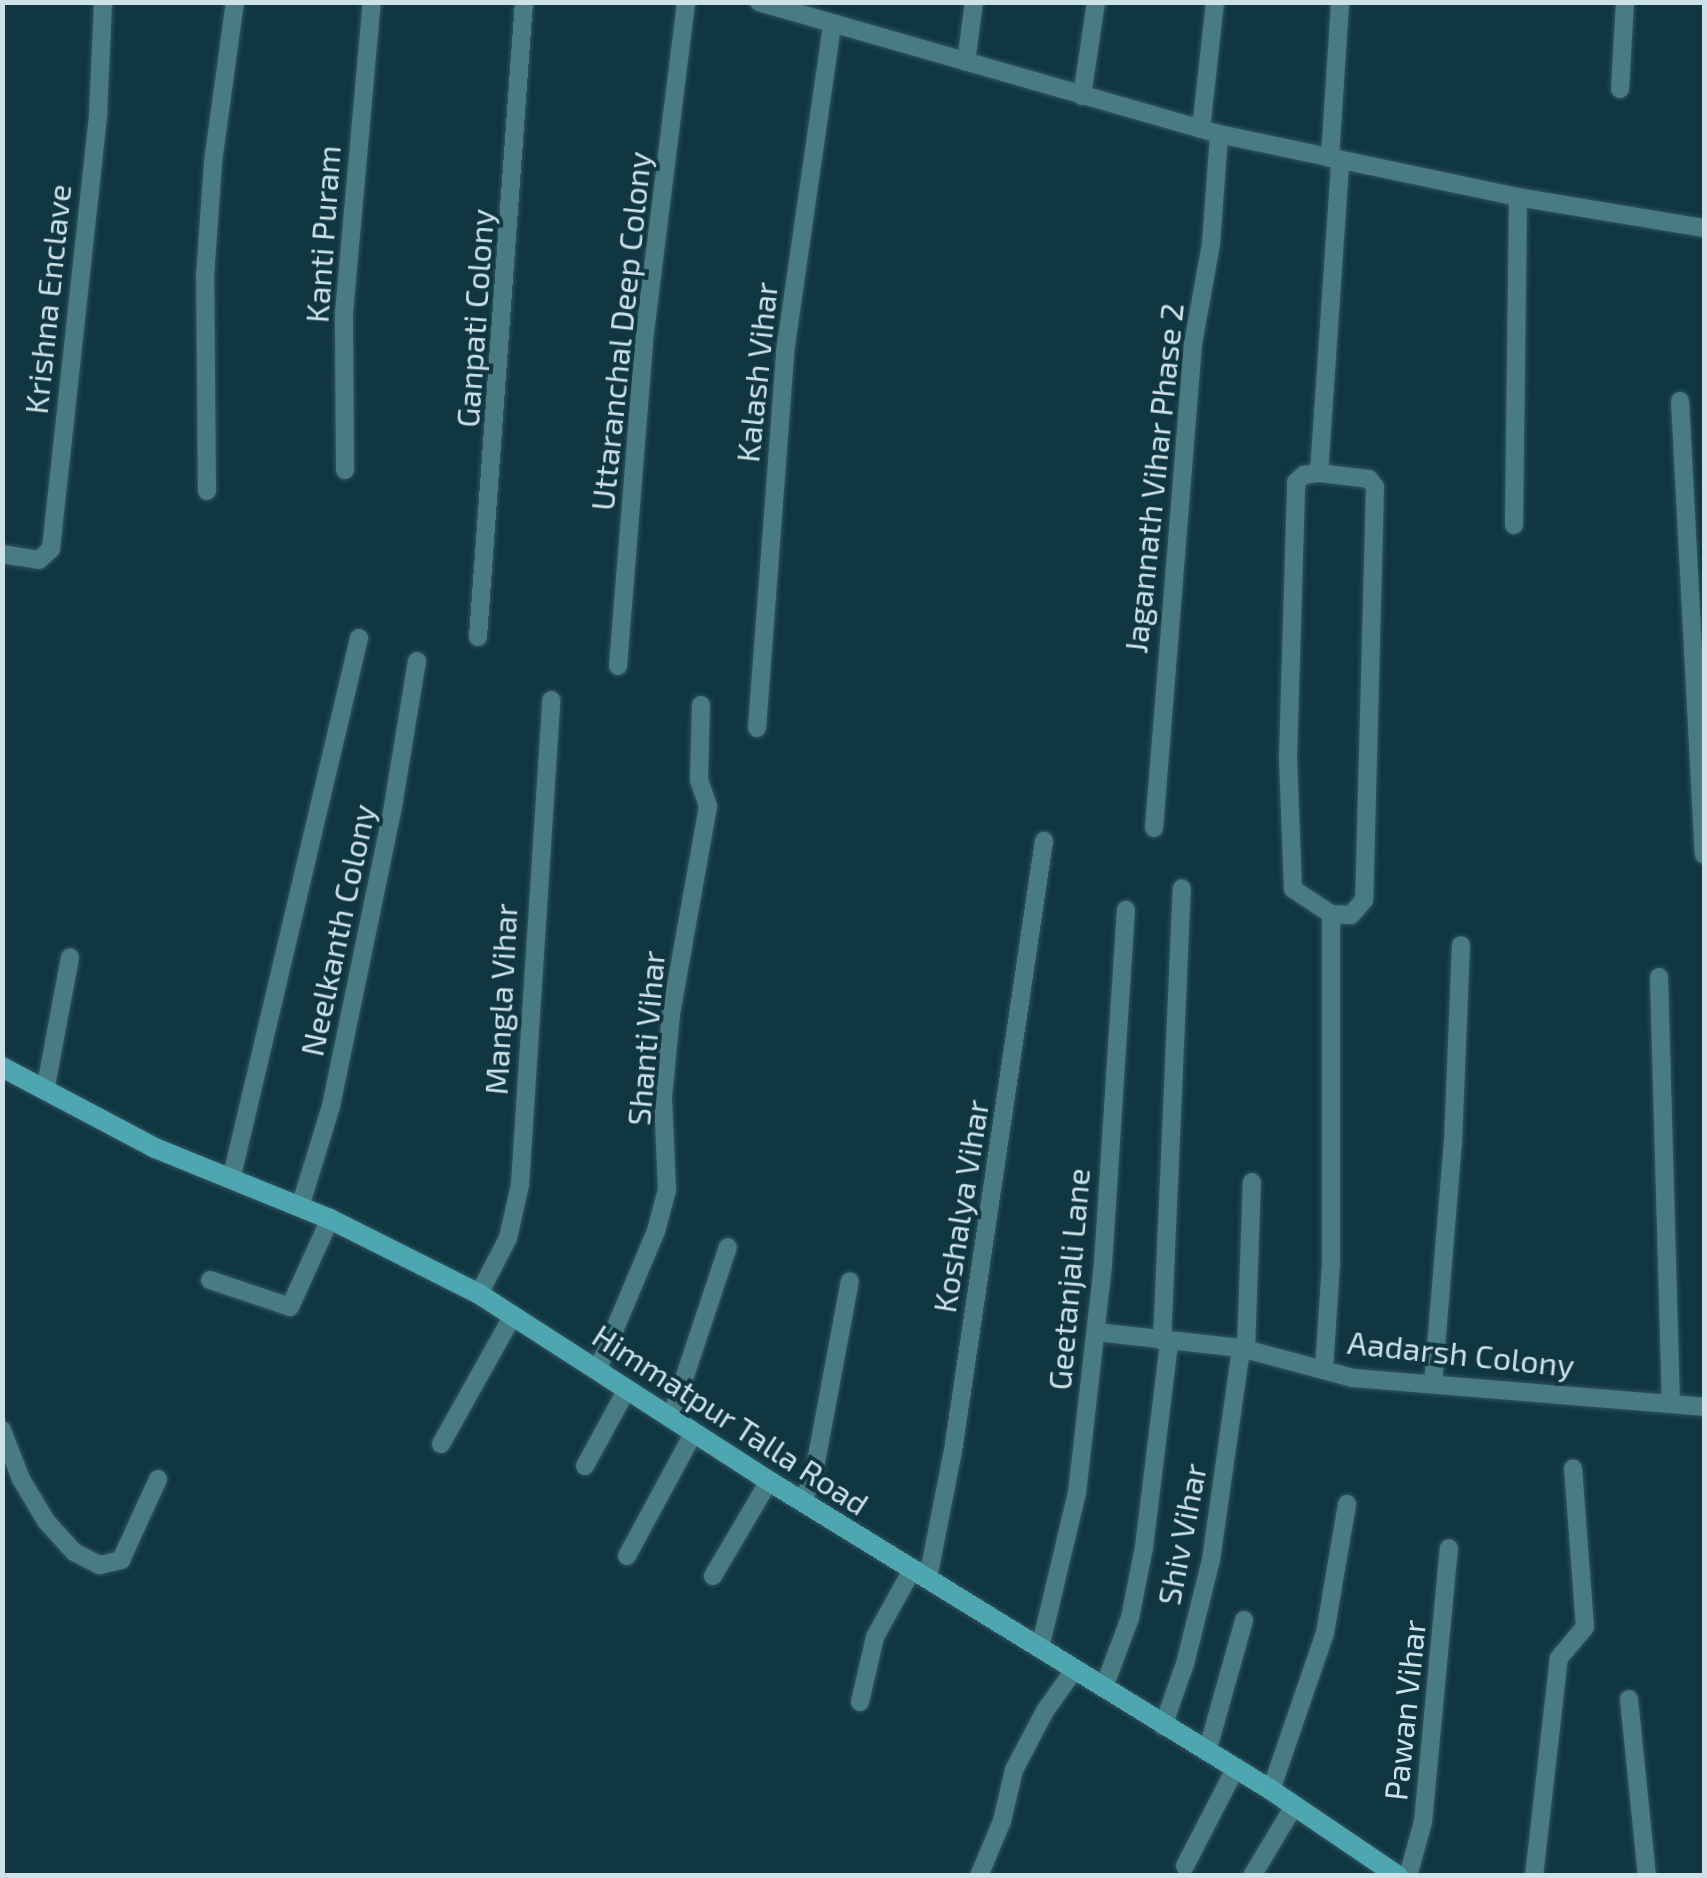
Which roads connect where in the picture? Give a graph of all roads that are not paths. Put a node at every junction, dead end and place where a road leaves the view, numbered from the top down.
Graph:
1 (103, 2) edge
2 (235, 2) edge
3 (372, 2) edge
4 (524, 2) edge
5 (686, 2) edge
6 (760, 2) edge
7 (974, 2) edge
8 (1096, 2) edge
9 (1214, 2) edge
10 (1340, 2) edge
11 (1625, 2) edge
12 (794, 8) edge
13 (832, 24) junction
14 (966, 62) junction
15 (1620, 89) dead end
16 (1082, 96) junction
17 (1210, 132) junction
18 (1335, 160) junction
19 (1518, 197) junction
20 (1704, 228) edge
21 (1680, 401) dead end
22 (345, 470) dead end
23 (1319, 473) junction
24 (207, 491) dead end
25 (1514, 526) dead end
26 (2, 554) edge
27 (1697, 620) edge
28 (478, 637) dead end
29 (359, 638) dead end
30 (418, 661) dead end
31 (618, 666) dead end
32 (551, 700) dead end
33 (702, 704) dead end
34 (757, 728) dead end
35 (1701, 744) edge
36 (1154, 828) dead end
37 (1044, 842) dead end
38 (1704, 854) edge
39 (1182, 888) dead end
40 (1126, 910) dead end
41 (1331, 914) junction
42 (1461, 945) dead end
43 (70, 957) dead end
44 (1659, 977) dead end
45 (2, 1067) edge
46 (45, 1091) junction
47 (231, 1180) junction
48 (1252, 1182) dead end
49 (300, 1207) junction
50 (330, 1219) junction
51 (728, 1247) dead end
52 (210, 1280) dead end
53 (850, 1281) dead end
54 (478, 1294) junction
55 (513, 1315) junction
56 (1096, 1332) junction
57 (1165, 1342) junction
58 (1244, 1349) junction
59 (598, 1368) junction
60 (1324, 1368) junction
61 (1433, 1384) junction
62 (627, 1389) junction
63 (1671, 1404) junction
64 (1704, 1407) edge
65 (671, 1418) junction
66 (2, 1430) edge
67 (694, 1432) junction
68 (442, 1444) dead end
69 (586, 1466) dead end
70 (1573, 1468) dead end
71 (158, 1479) dead end
72 (769, 1482) junction
73 (802, 1502) junction
74 (1346, 1504) dead end
75 (1449, 1548) dead end
76 (628, 1556) dead end
77 (920, 1574) junction
78 (713, 1576) dead end
79 (1244, 1620) dead end
80 (1040, 1648) junction
81 (1074, 1670) junction
82 (1104, 1687) junction
83 (1629, 1699) dead end
84 (860, 1702) dead end
85 (1163, 1726) junction
86 (1207, 1752) junction
87 (1235, 1769) junction
88 (1271, 1790) junction
89 (1294, 1806) junction
90 (1184, 1866) dead end
91 (980, 1876) edge
92 (1252, 1876) edge
93 (1398, 1876) edge
94 (1408, 1876) edge
95 (1534, 1876) edge
96 (1647, 1876) edge

1 - 26 street, Krishna Enclave
2 - 24 street
3 - 22 street, Kanti Puram
4 - 28 street, Ganpati Colony
5 - 31 street, Uttaranchal Deep Colony
6 - 12 street
7 - 14 street
8 - 16 street
9 - 17 street, Jagannath Vihar Phase 2
10 - 18 street
11 - 15 street
12 - 13 street
13 - 14 street
13 - 34 street, Kalash Vihar
14 - 16 street
16 - 17 street
17 - 18 street
17 - 36 street, Jagannath Vihar Phase 2
18 - 19 street
18 - 23 street
19 - 20 street
19 - 25 street
21 - 27 street
23 - 41 street
23 - 41 street
27 - 35 street
29 - 47 street
30 - 49 street, Neelkanth Colony
32 - 54 street, Mangla Vihar
33 - 59 street, Shanti Vihar
35 - 38 street
37 - 77 street, Koshalya Vihar
39 - 57 street
40 - 56 street, Geetanjali Lane
41 - 60 street
42 - 61 street
43 - 46 street
44 - 63 street
45 - 46 street, Himmatpur Talla Road
46 - 47 street, Himmatpur Talla Road
47 - 49 street, Himmatpur Talla Road
48 - 58 street, Shiv Vihar
49 - 50 street, Himmatpur Talla Road
50 - 52 street
50 - 54 street, Himmatpur Talla Road
51 - 65 street
53 - 73 street
54 - 55 street, Himmatpur Talla Road
55 - 59 street, Himmatpur Talla Road
55 - 68 street
56 - 57 street, Aadarsh Colony
56 - 80 street, Geetanjali Lane
57 - 58 street, Aadarsh Colony
57 - 82 street
58 - 60 street, Aadarsh Colony
58 - 85 street, Shiv Vihar
59 - 62 street, Himmatpur Talla Road
60 - 61 street, Aadarsh Colony
61 - 63 street, Aadarsh Colony
62 - 65 street, Himmatpur Talla Road
62 - 69 street
63 - 64 street, Aadarsh Colony
65 - 67 street, Himmatpur Talla Road
66 - 71 street
67 - 72 street, Himmatpur Talla Road
67 - 76 street
70 - 95 street
72 - 73 street, Himmatpur Talla Road
72 - 78 street
73 - 77 street, Himmatpur Talla Road
74 - 88 street
75 - 94 street, Pawan Vihar
77 - 80 street, Himmatpur Talla Road
77 - 84 street, Koshalya Vihar
79 - 86 street
80 - 81 street, Himmatpur Talla Road
81 - 82 street, Himmatpur Talla Road
81 - 91 street
82 - 85 street, Himmatpur Talla Road
83 - 96 street
85 - 86 street, Himmatpur Talla Road
86 - 87 street, Himmatpur Talla Road
87 - 88 street, Himmatpur Talla Road
87 - 90 street
88 - 89 street, Himmatpur Talla Road
89 - 92 street
89 - 93 street, Himmatpur Talla Road

